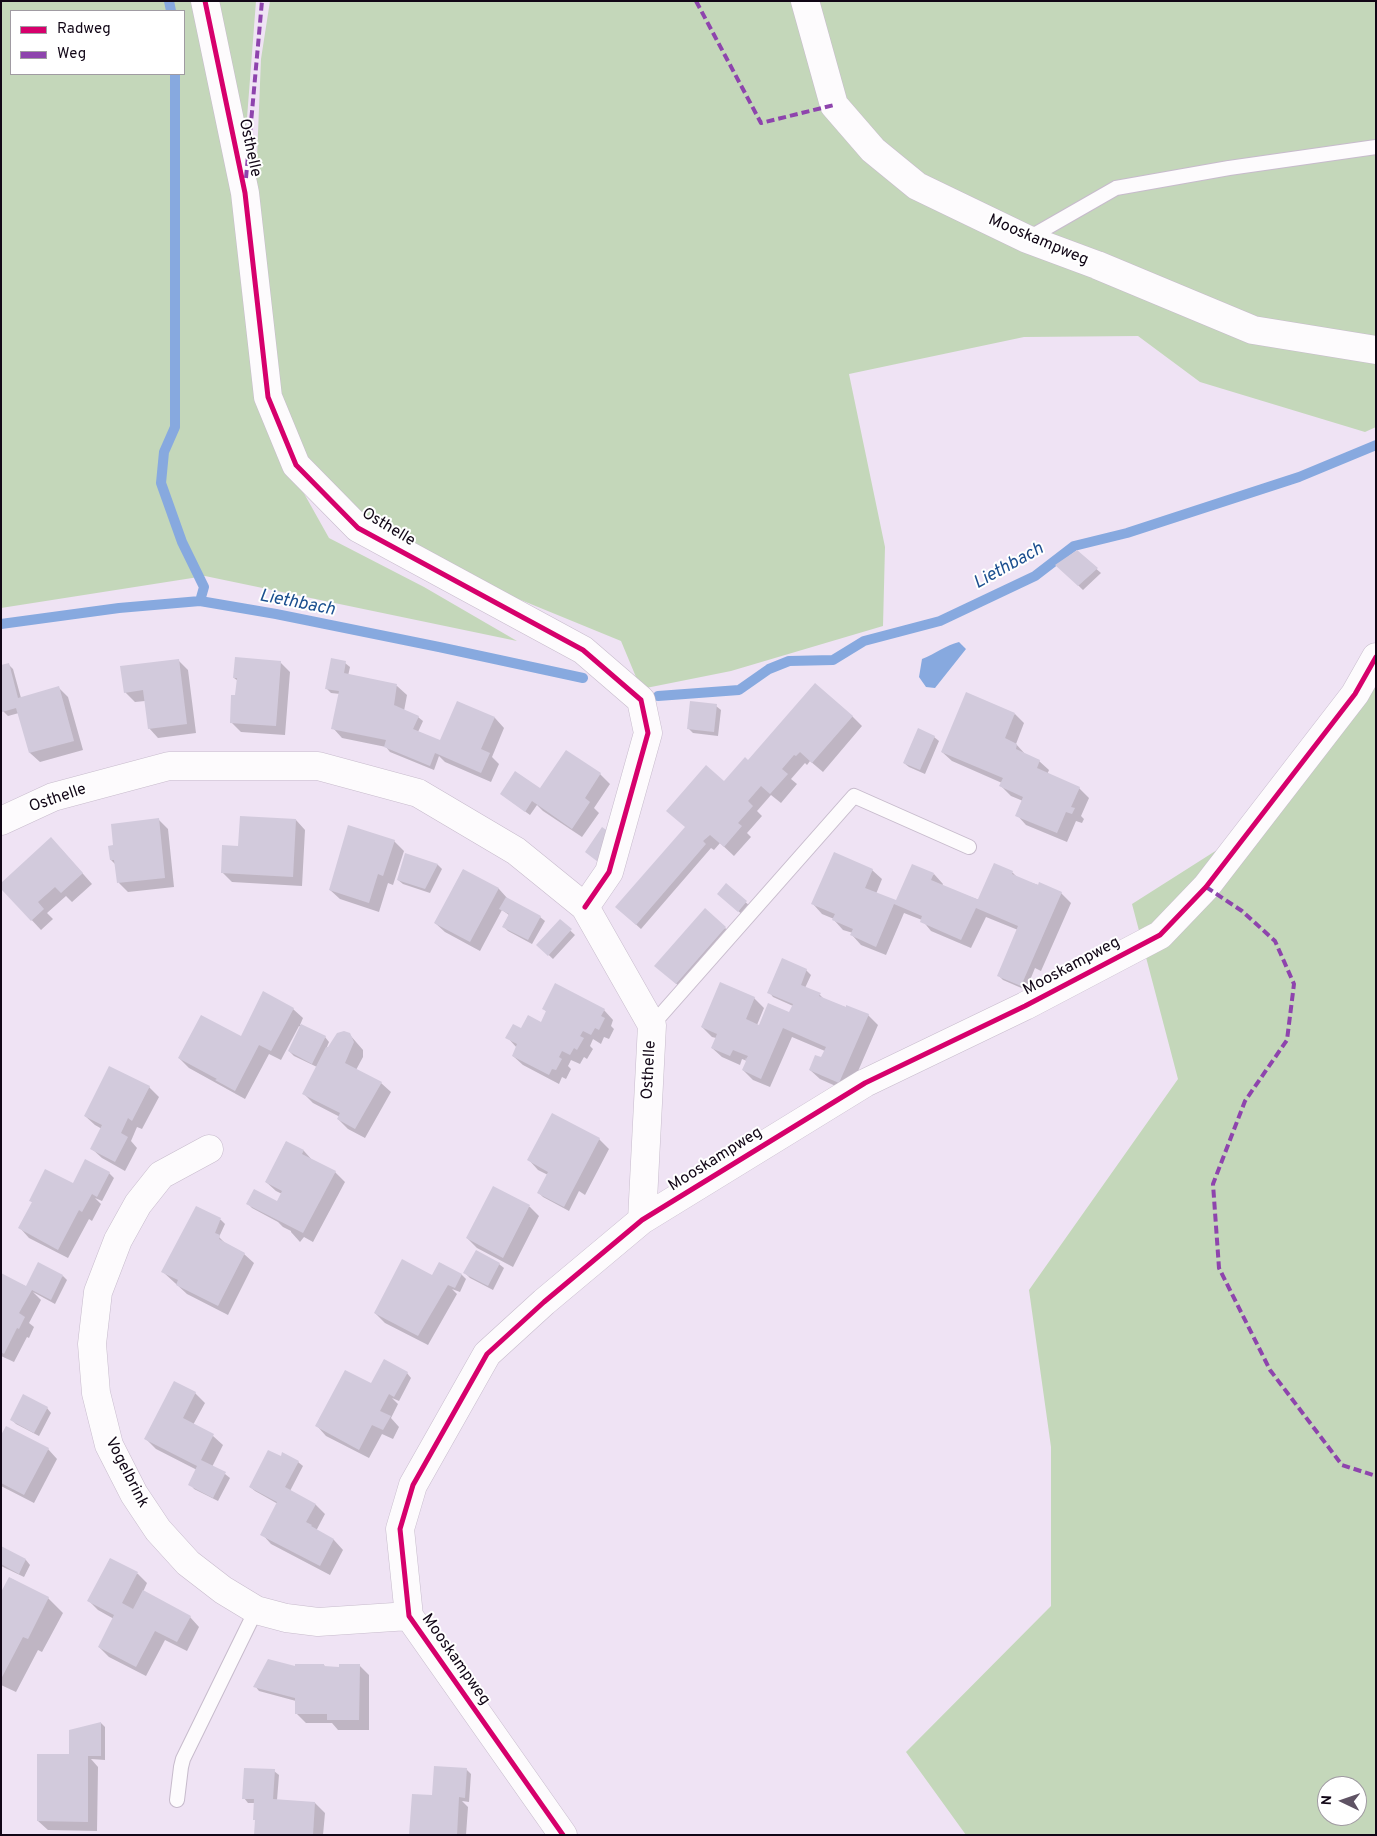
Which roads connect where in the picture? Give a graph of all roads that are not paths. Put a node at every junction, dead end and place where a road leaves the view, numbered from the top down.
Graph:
1 (204, 1) edge
2 (806, 1) edge
3 (1376, 148) edge
4 (1027, 239) junction
5 (1376, 350) edge
6 (1376, 657) edge
7 (1, 821) edge
8 (968, 848) dead end
9 (585, 907) junction
10 (652, 1025) junction
11 (209, 1149) dead end
12 (642, 1220) junction
13 (256, 1610) junction
14 (409, 1616) junction
15 (177, 1800) dead end
16 (564, 1835) edge

1 - 9 street, Osthelle
2 - 4 street, Mooskampweg
3 - 4 lane
4 - 5 street, Mooskampweg
6 - 12 street, Mooskampweg
7 - 9 street, Osthelle
8 - 10 lane
9 - 10 street, Osthelle
10 - 12 street, Osthelle
11 - 13 street, Vogelbrink
12 - 14 street, Mooskampweg
13 - 14 street, Vogelbrink
13 - 15 lane
14 - 16 street, Mooskampweg

